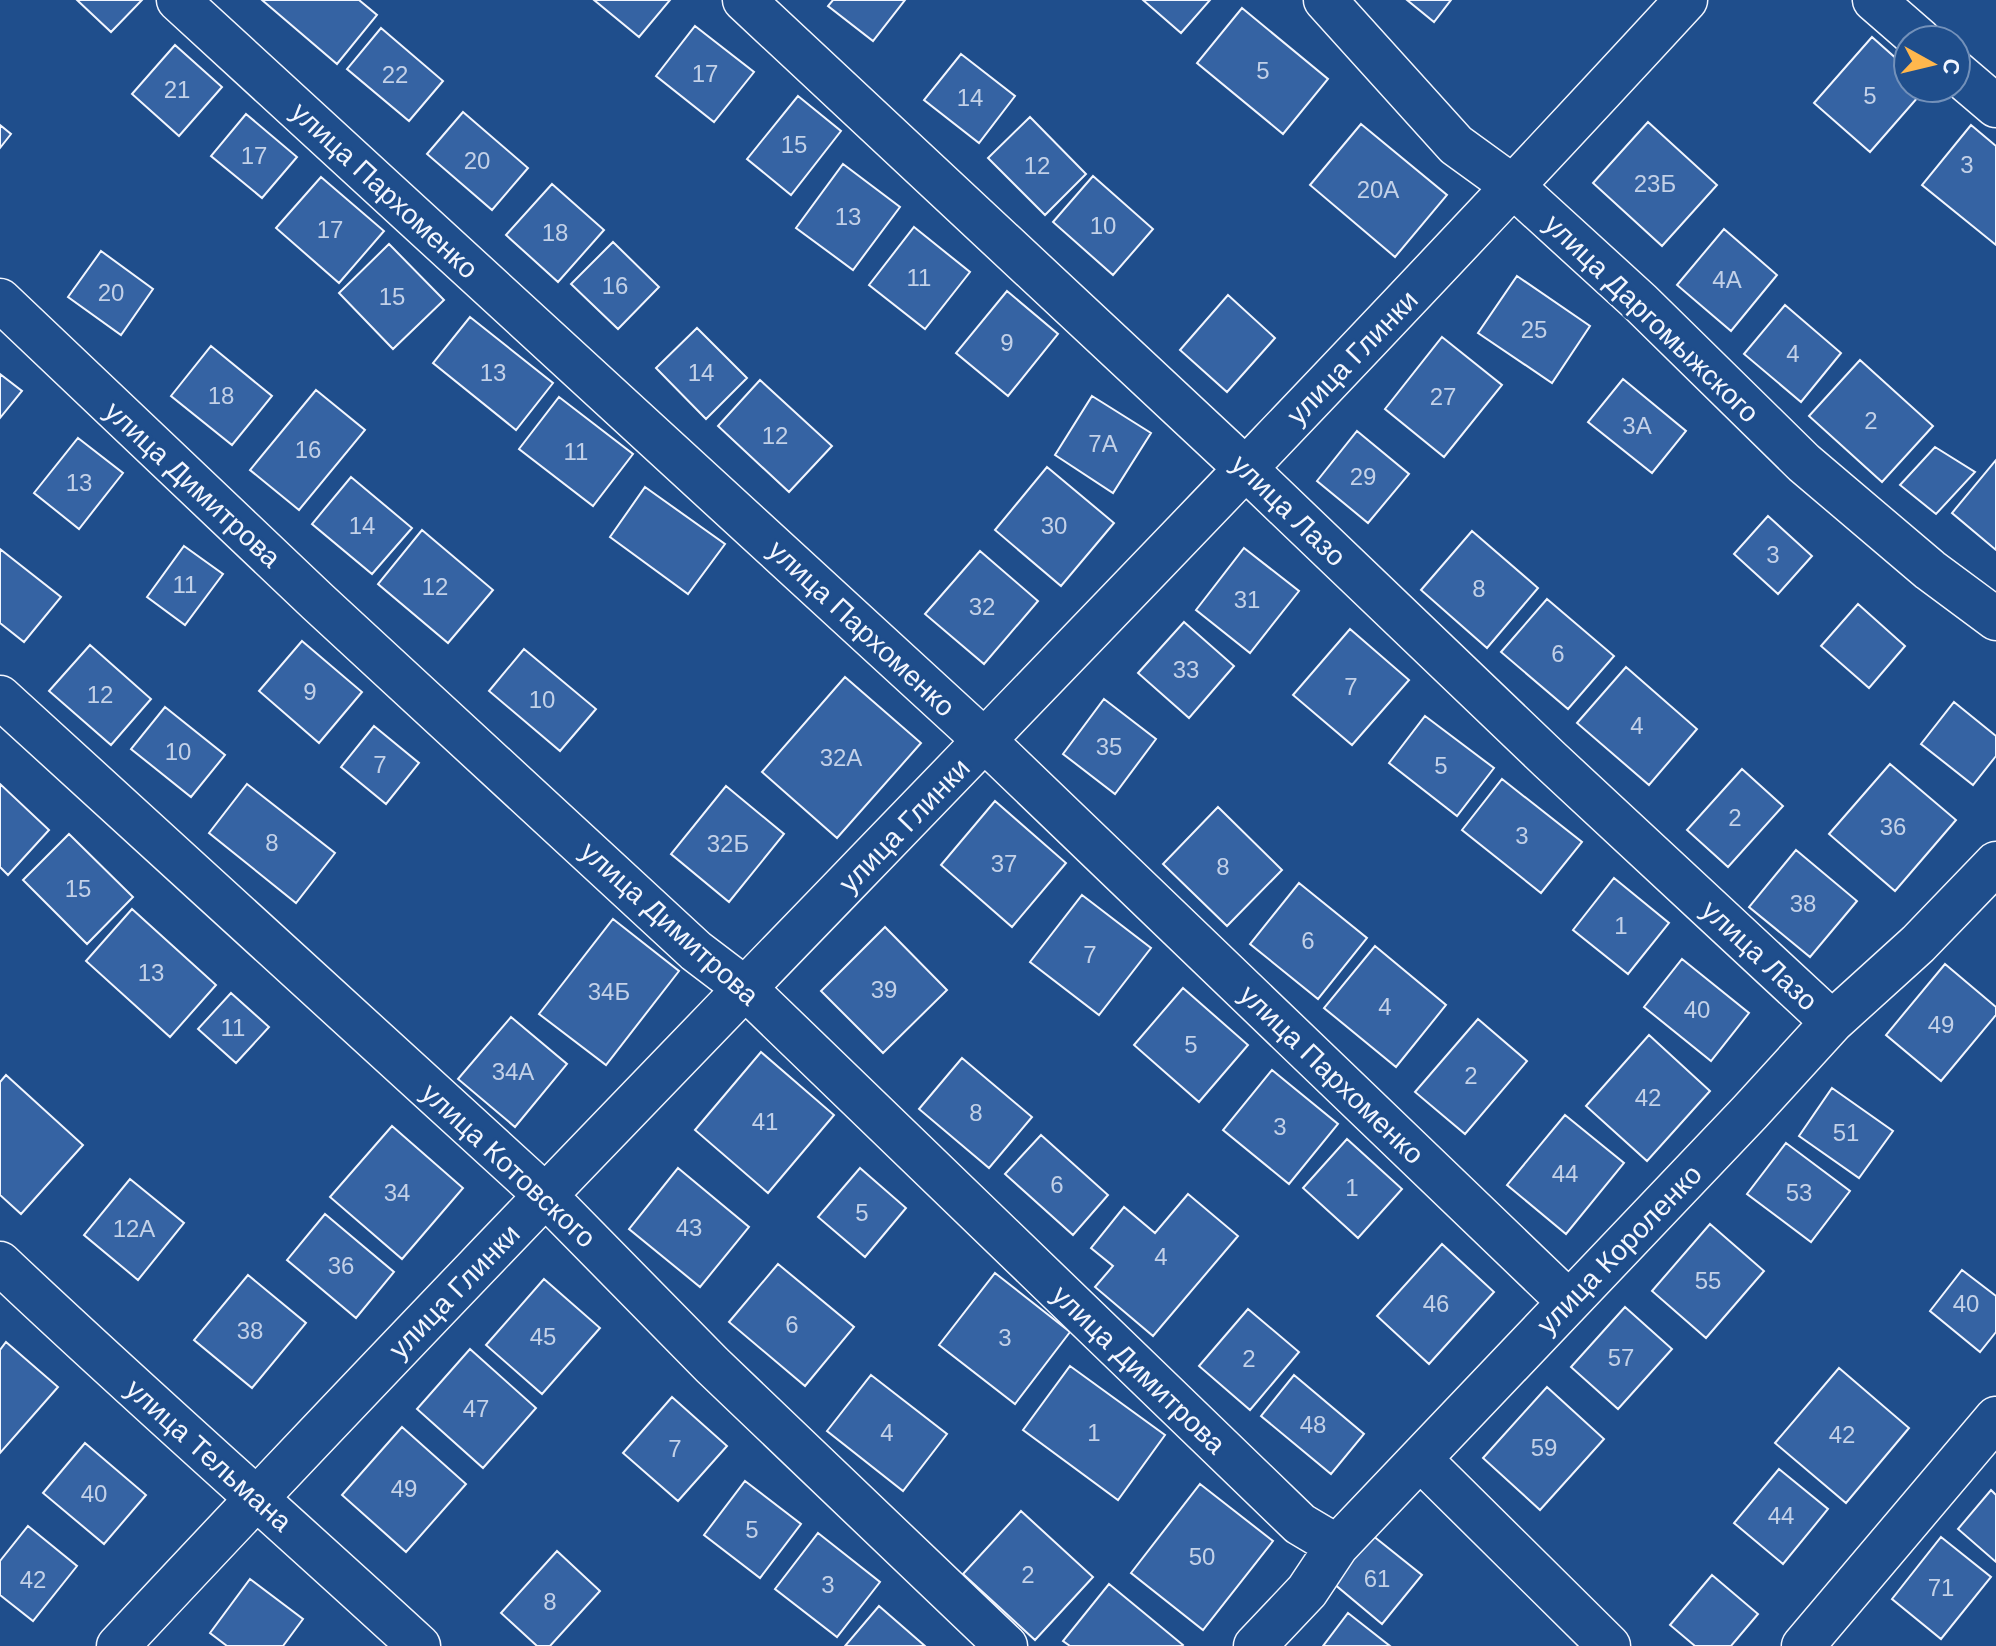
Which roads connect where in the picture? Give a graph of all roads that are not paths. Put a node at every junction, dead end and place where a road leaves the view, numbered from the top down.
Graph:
1 (178, 0) edge
2 (744, 0) edge
3 (1325, 0) edge
4 (1686, 0) edge
5 (1874, 0) edge
6 (1902, 24) edge
7 (1972, 86) edge
8 (1996, 106) edge
9 (1514, 187) junction
10 (0, 300) edge
11 (1245, 468) junction
12 (1996, 619) edge
13 (0, 697) edge
14 (984, 740) junction
15 (1996, 863) edge
16 (746, 989) junction
17 (1832, 1022) junction
18 (545, 1195) junction
19 (0, 1263) edge
20 (1569, 1302) junction
21 (1996, 1418) edge
22 (1420, 1459) junction
23 (257, 1497) junction
24 (1337, 1546) junction
25 (118, 1646) edge
26 (419, 1646) edge
27 (1006, 1646) edge
28 (1255, 1646) edge
29 (1609, 1646) edge
30 (1803, 1646) edge

1 - 14 street, улица Пархоменко
2 - 11 street, улица Лазо
3 - 9 street, улица Даргомыжского
4 - 9 street, улица Глинки
5 - 6 street
7 - 8 street
9 - 11 street, улица Глинки
9 - 12 street, улица Даргомыжского
10 - 16 street, улица Димитрова
11 - 14 street, улица Глинки
11 - 17 street, улица Лазо
13 - 18 street, улица Котовского
14 - 16 street, улица Глинки
14 - 20 street, улица Пархоменко
15 - 17 street, улица Короленко
16 - 18 street, улица Глинки
16 - 24 street, улица Димитрова
17 - 20 street, улица Короленко
18 - 23 street, улица Глинки
18 - 27 street, улица Котовского
19 - 23 street, улица Тельмана
20 - 22 street, улица Короленко
21 - 30 street
22 - 24 street, улица Короленко
22 - 29 street
23 - 25 street, улица Глинки
23 - 26 street, улица Тельмана
24 - 28 street, улица Короленко

